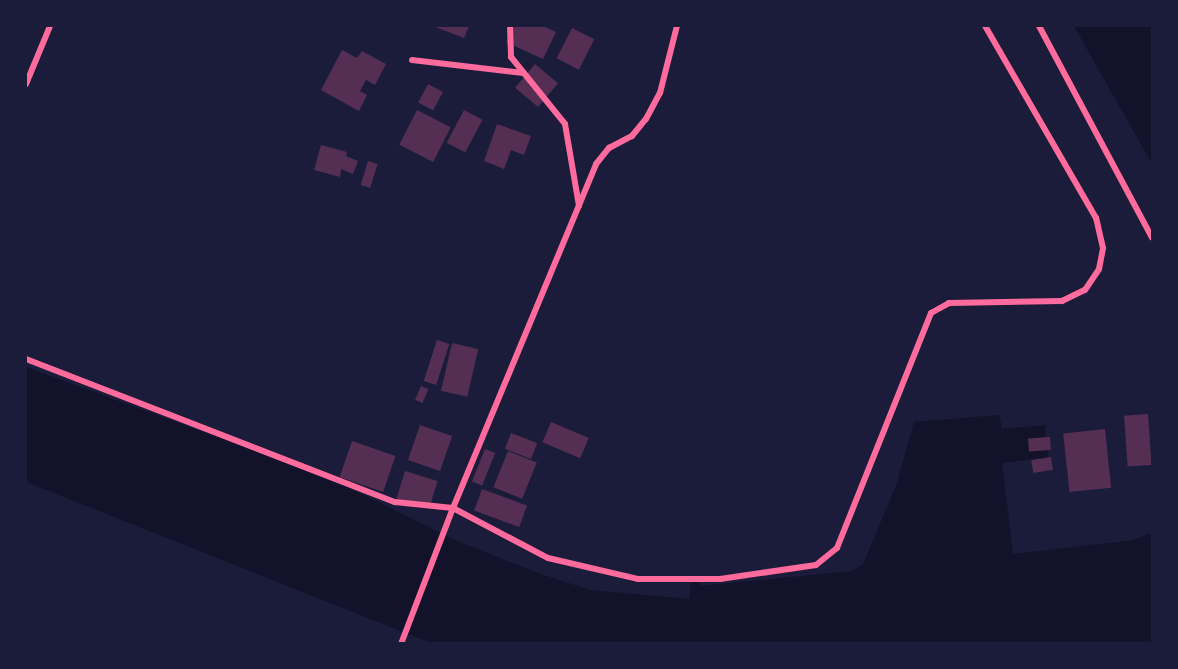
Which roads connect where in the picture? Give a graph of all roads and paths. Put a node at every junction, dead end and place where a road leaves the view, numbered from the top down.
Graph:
1 (50, 26) edge
2 (510, 26) edge
3 (677, 26) edge
4 (984, 26) edge
5 (1039, 26) edge
6 (412, 60) dead end
7 (524, 73) junction
8 (26, 84) edge
9 (579, 206) junction
10 (1152, 238) edge
11 (26, 359) edge
12 (453, 508) junction
13 (402, 641) edge

1 - 8 street
2 - 7 street
3 - 9 street
4 - 12 street
5 - 10 street
6 - 7 street
7 - 9 street
9 - 12 street
11 - 12 street
12 - 13 street

